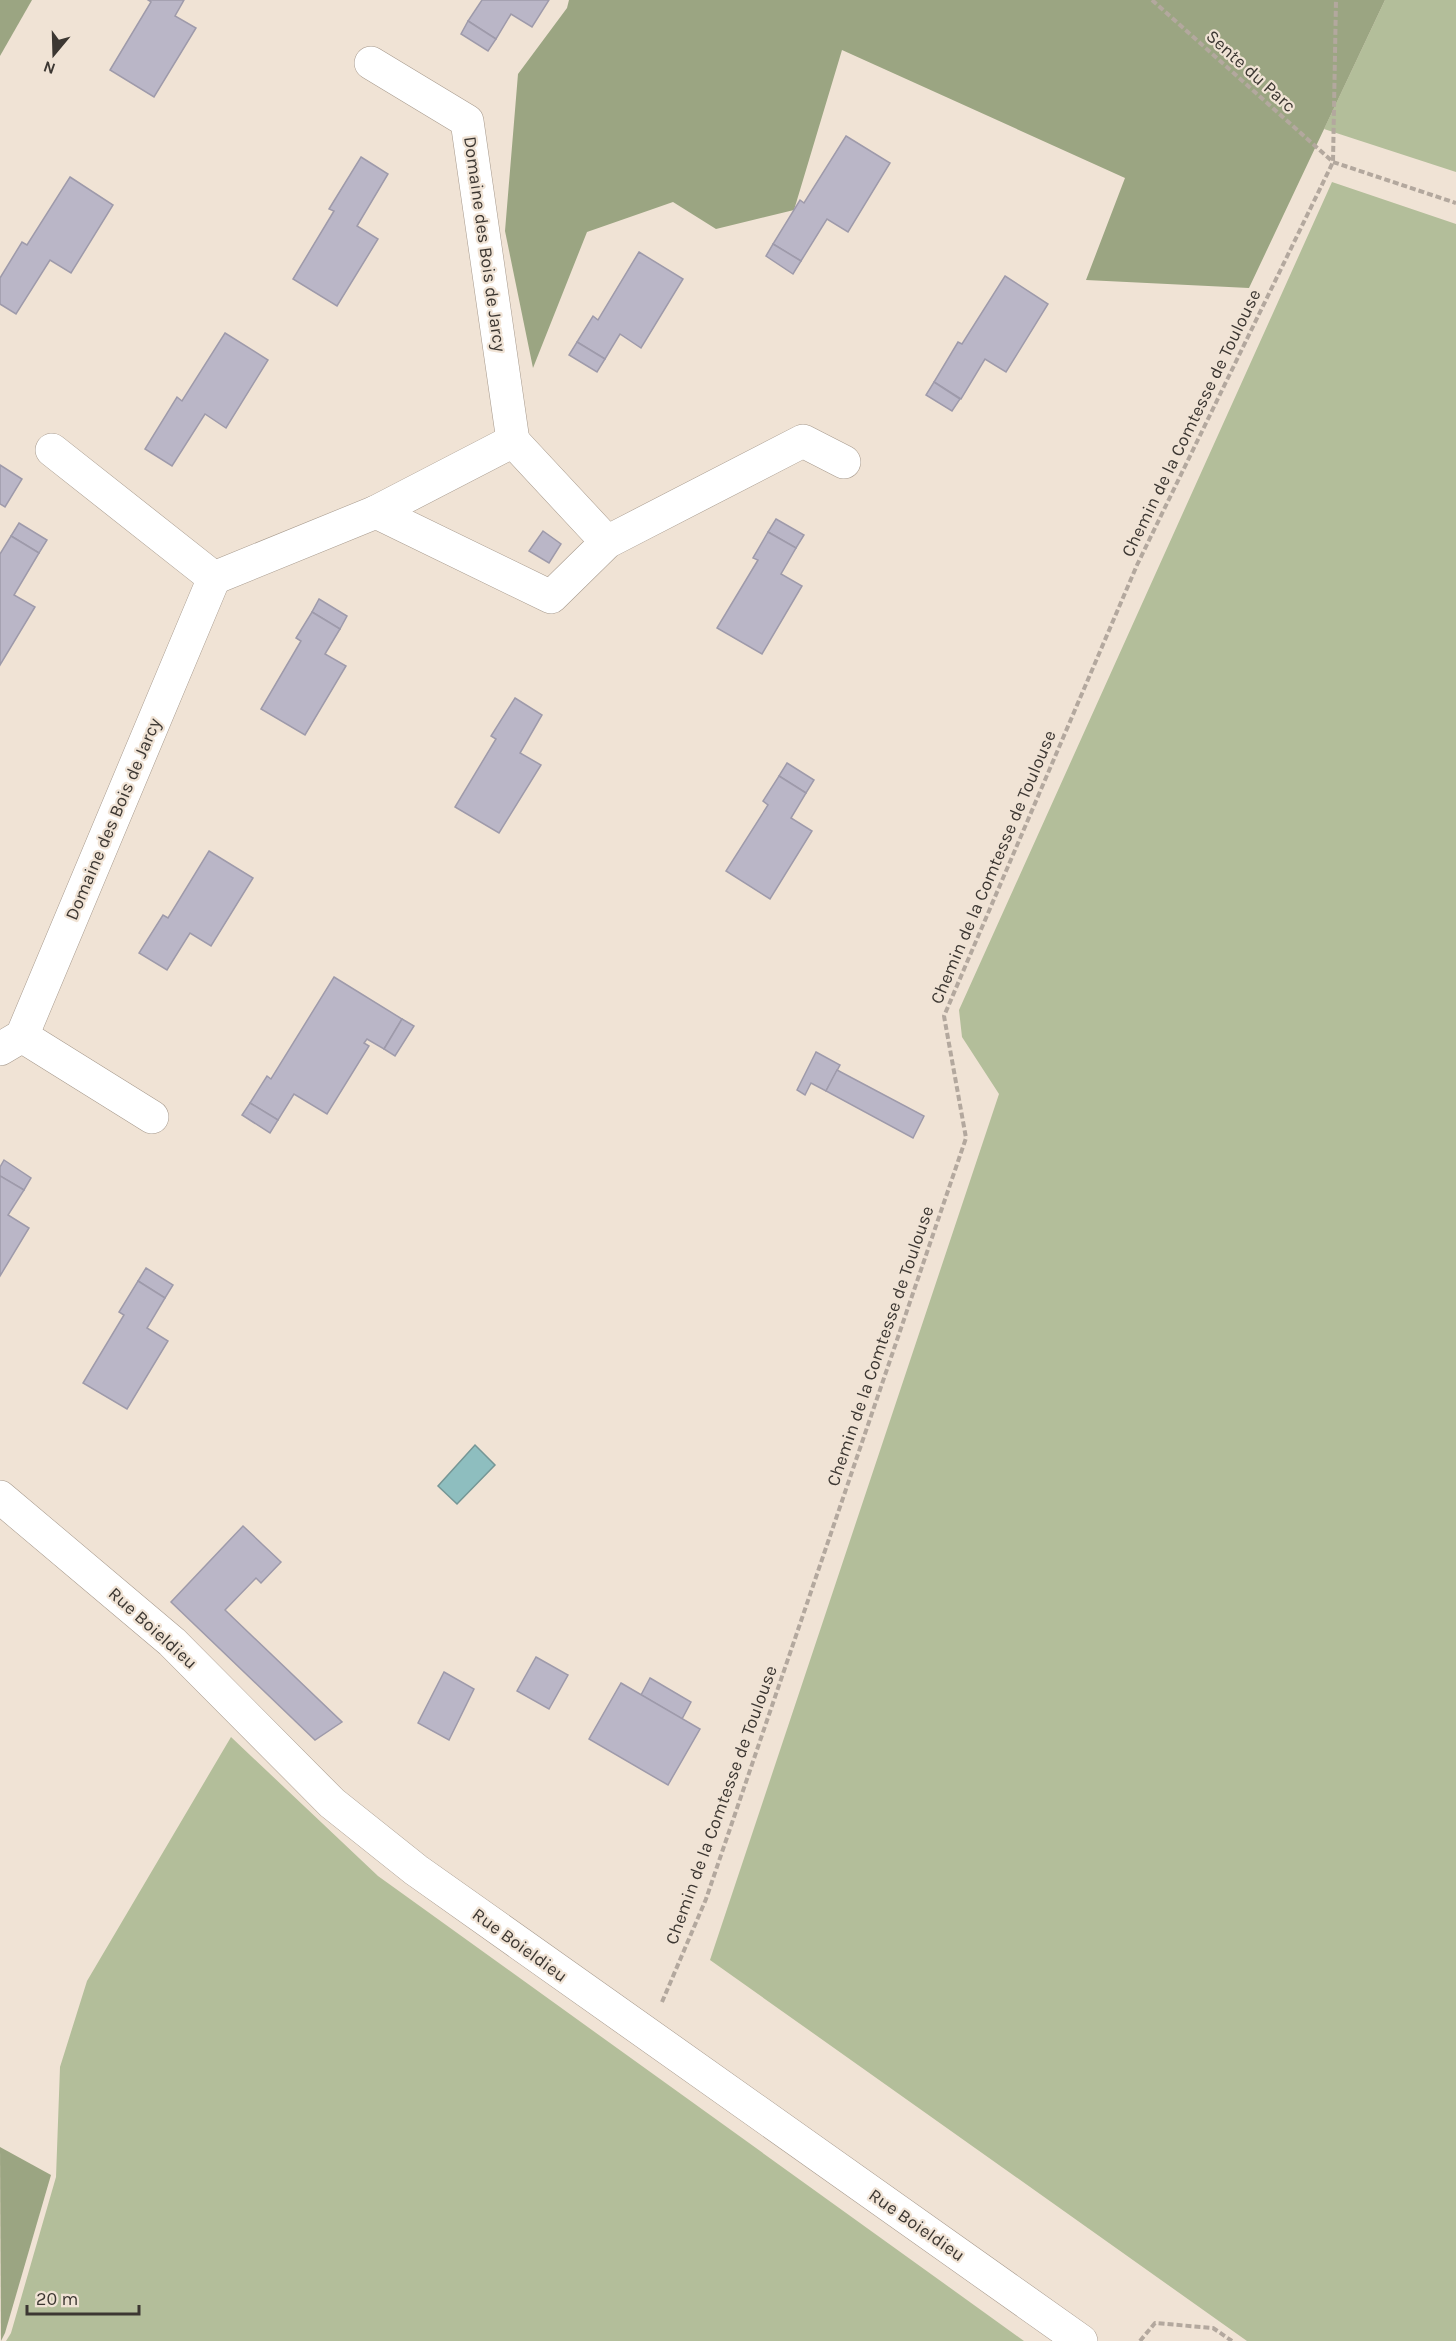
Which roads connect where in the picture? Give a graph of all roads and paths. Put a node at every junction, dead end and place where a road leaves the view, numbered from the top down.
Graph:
1 (1152, 0) edge
2 (1335, 0) edge
3 (371, 63) dead end
4 (1333, 162) junction
5 (1456, 203) edge
6 (513, 441) junction
7 (52, 450) dead end
8 (844, 462) dead end
9 (376, 512) junction
10 (607, 542) junction
11 (214, 578) junction
12 (11, 1043) edge
13 (152, 1117) dead end
14 (0, 1497) edge
15 (648, 2036) junction
16 (1081, 2341) edge
17 (1140, 2341) edge
18 (1232, 2341) edge

1 - 4 path, Sente du Parc
2 - 4 path, Chemin de la Comtesse de Toulouse
3 - 6 street, Domaine des Bois de Jarcy
4 - 5 path
4 - 15 path, Chemin de la Comtesse de Toulouse
6 - 9 street
6 - 10 street
7 - 11 street
8 - 10 street
9 - 10 street
9 - 11 street
11 - 12 street, Domaine des Bois de Jarcy
12 - 13 street
14 - 15 street, Rue Boieldieu
15 - 16 street, Rue Boieldieu
17 - 18 path

